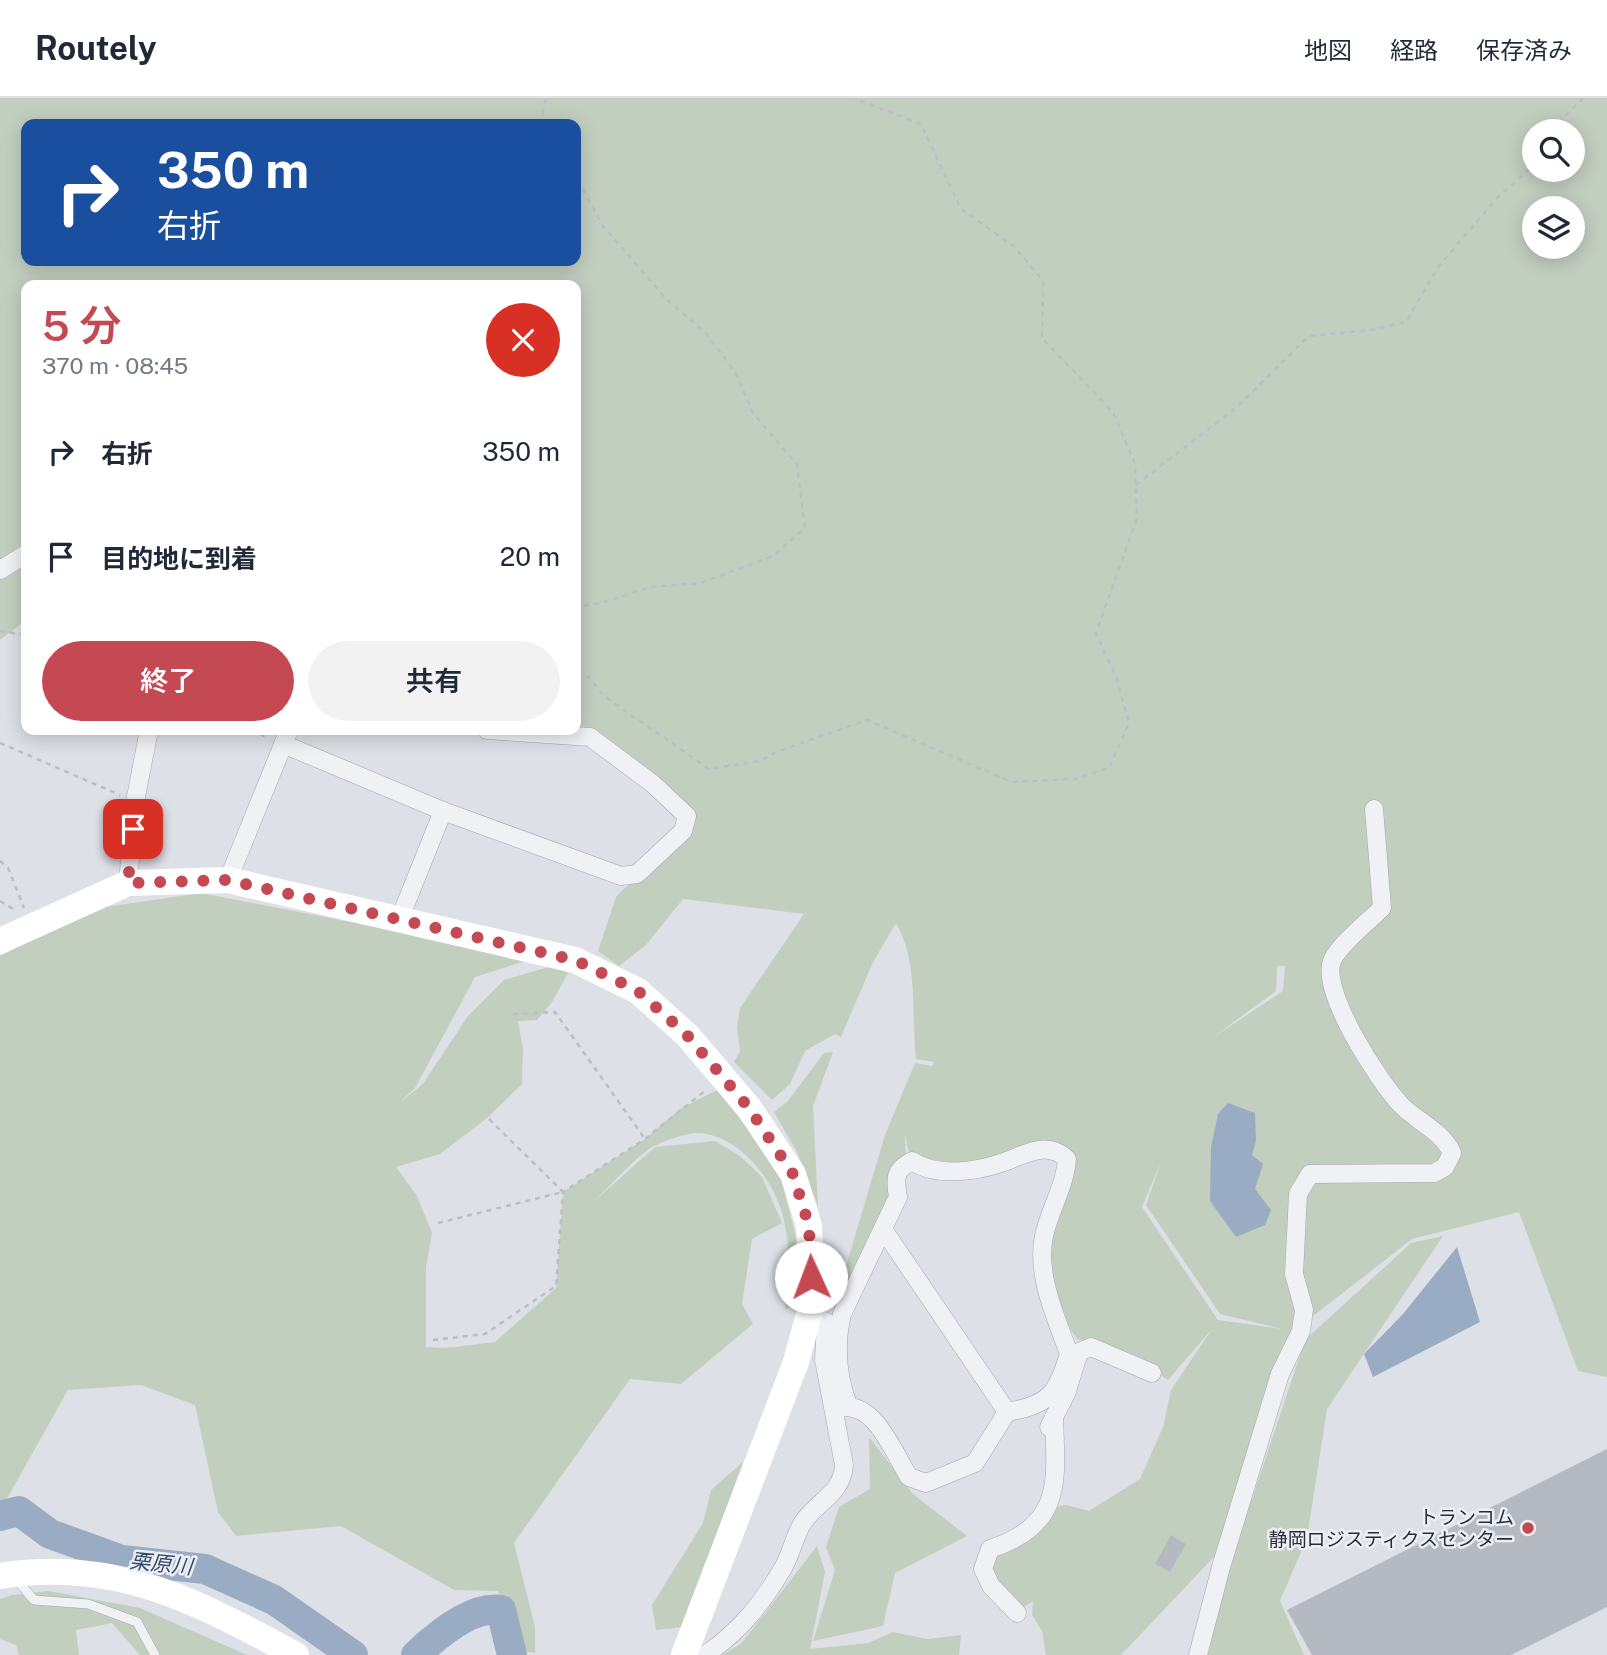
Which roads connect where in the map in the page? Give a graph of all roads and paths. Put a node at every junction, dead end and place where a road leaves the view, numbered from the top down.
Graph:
1 (546, 98) edge
2 (854, 98) edge
3 (1583, 98) edge
4 (541, 119) edge
5 (1561, 119) edge
6 (1522, 176) edge
7 (581, 187) edge
8 (1136, 485) junction
9 (21, 557) edge
10 (0, 570) edge
11 (581, 606) edge
12 (0, 631) edge
13 (21, 634) edge
14 (581, 678) edge
15 (148, 735) edge
16 (560, 735) edge
17 (286, 737) edge
18 (0, 743) edge
19 (135, 802) junction
20 (1374, 809) dead end
21 (443, 811) junction
22 (0, 861) edge
23 (228, 880) junction
24 (128, 883) junction
25 (0, 901) edge
26 (400, 918) junction
27 (0, 941) edge
28 (513, 1014) dead end
29 (722, 1076) junction
30 (489, 1119) dead end
31 (645, 1139) junction
32 (563, 1192) junction
33 (438, 1223) dead end
34 (883, 1230) junction
35 (809, 1314) junction
36 (433, 1340) dead end
37 (1071, 1359) junction
38 (1152, 1373) dead end
39 (841, 1407) junction
40 (1007, 1412) junction
41 (1054, 1417) junction
42 (1045, 1458) dead end
43 (10, 1574) edge
44 (1017, 1613) dead end
45 (155, 1655) edge
46 (296, 1655) edge
47 (684, 1655) edge
48 (705, 1655) edge
49 (1198, 1655) edge

1 - 4 path
2 - 8 path
3 - 5 path
6 - 8 path
7 - 11 path
8 - 14 path
9 - 10 street
12 - 13 path
15 - 19 street
16 - 21 street
17 - 21 street
17 - 23 street
18 - 19 path
19 - 24 street
20 - 49 street
21 - 26 street
22 - 25 path
23 - 24 street
23 - 26 street
24 - 27 street
26 - 29 street
28 - 31 path
29 - 31 path
29 - 35 street
30 - 32 path
31 - 32 path
32 - 33 path
32 - 36 path
34 - 37 street
34 - 39 street
34 - 40 street
35 - 39 street
35 - 47 street
37 - 38 street
37 - 40 street
37 - 41 street
39 - 40 street
39 - 48 street
41 - 42 street
41 - 44 street
43 - 45 lane
43 - 46 street

